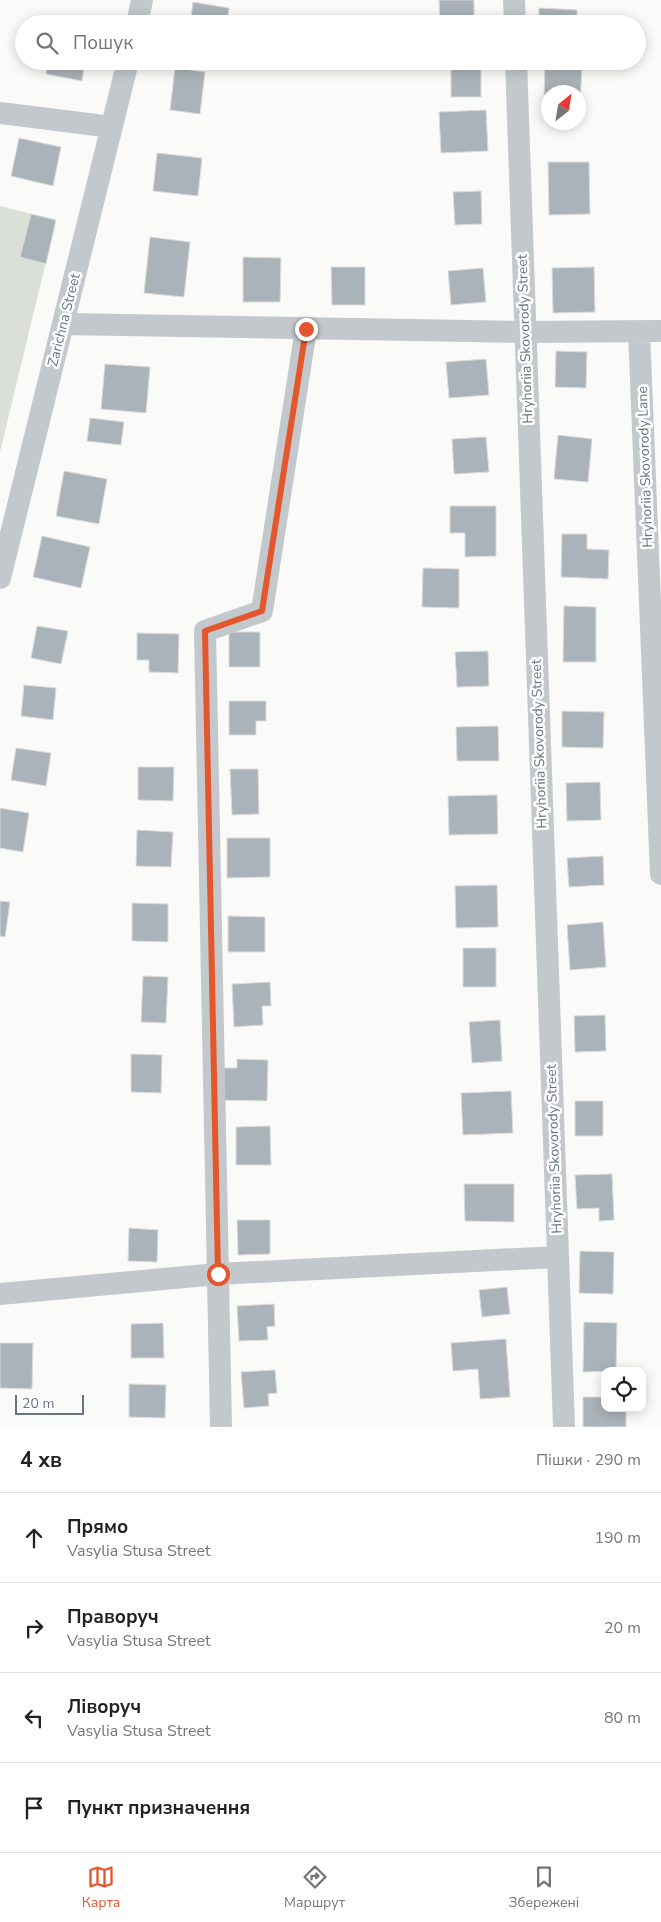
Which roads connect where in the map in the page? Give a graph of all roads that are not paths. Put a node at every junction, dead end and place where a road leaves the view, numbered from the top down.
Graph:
1 (142, 0) edge
2 (514, 0) edge
3 (138, 15) edge
4 (515, 15) edge
5 (126, 70) edge
6 (516, 70) edge
7 (0, 113) edge
8 (112, 128) junction
9 (63, 324) junction
10 (306, 329) junction
11 (650, 331) edge
12 (524, 332) junction
13 (0, 578) edge
14 (661, 874) edge
15 (558, 1257) junction
16 (218, 1274) junction
17 (0, 1294) edge
18 (221, 1427) edge
19 (564, 1427) edge

1 - 3 street
2 - 4 street
5 - 8 street, Zarichna Street
6 - 12 street, Hryhoriia Skovorody Street
7 - 8 street
8 - 9 street, Zarichna Street
9 - 10 street
9 - 13 street, Zarichna Street
10 - 12 street
10 - 16 street
11 - 12 street
11 - 14 street, Hryhoriia Skovorody Lane
12 - 15 street, Hryhoriia Skovorody Street
15 - 16 street
15 - 19 street, Hryhoriia Skovorody Street
16 - 17 street
16 - 18 street

